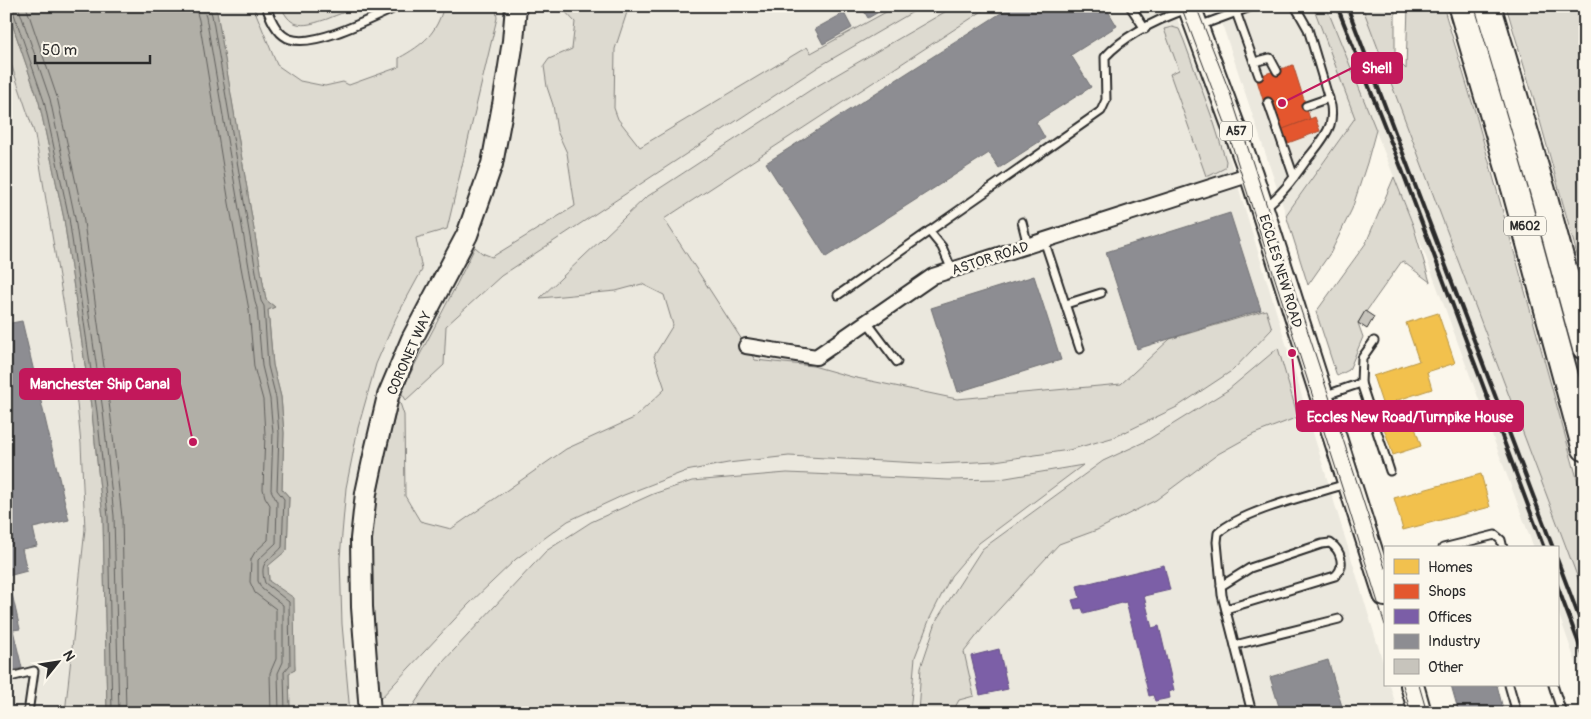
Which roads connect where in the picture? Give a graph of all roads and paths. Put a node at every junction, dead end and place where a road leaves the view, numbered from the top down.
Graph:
1 (266, 6) edge
2 (399, 6) edge
3 (516, 6) edge
4 (1130, 6) edge
5 (1253, 6) edge
6 (1296, 6) edge
7 (1461, 6) edge
8 (1488, 6) edge
9 (1236, 12) junction
10 (1192, 14) edge
11 (1144, 29) junction
12 (1254, 62) junction
13 (1277, 71) dead end
14 (1259, 76) dead end
15 (1329, 98) junction
16 (1268, 102) dead end
17 (1306, 106) dead end
18 (1251, 174) junction
19 (1294, 177) junction
20 (1262, 209) junction
21 (1022, 222) dead end
22 (930, 231) junction
23 (1044, 240) junction
24 (1028, 246) junction
25 (952, 270) junction
26 (1101, 293) dead end
27 (838, 294) dead end
28 (1066, 304) junction
29 (867, 322) junction
30 (1374, 340) dead end
31 (746, 346) dead end
32 (1585, 347) edge
33 (1080, 349) dead end
34 (897, 362) dead end
35 (1361, 383) junction
36 (1321, 397) junction
37 (1585, 448) edge
38 (1390, 471) dead end
39 (1349, 483) junction
40 (1451, 546) edge
41 (1502, 546) edge
42 (1221, 586) junction
43 (1384, 592) edge
44 (1226, 609) junction
45 (1339, 619) dead end
46 (1234, 645) junction
47 (6, 678) edge
48 (1412, 686) edge
49 (1509, 686) edge
50 (1553, 686) edge
51 (28, 713) edge
52 (370, 713) edge
53 (1252, 713) edge
54 (1420, 713) edge
55 (1517, 713) edge
56 (1562, 713) edge

1 - 2 lane
3 - 52 street, CORONET WAY
4 - 11 lane
5 - 9 lane
6 - 15 lane
7 - 37 highway, M602
8 - 32 highway, M602
9 - 10 lane
9 - 12 lane
10 - 11 lane
10 - 18 main road, ECCLES NEW ROAD / A57
11 - 22 lane
12 - 13 lane
12 - 14 lane
15 - 17 lane
15 - 19 lane
16 - 19 lane
18 - 20 main road, ECCLES NEW ROAD / A57
18 - 23 street, ASTOR ROAD
19 - 20 lane
20 - 36 main road, ECCLES NEW ROAD / A57
21 - 24 lane
22 - 25 lane
22 - 27 lane
23 - 24 street, ASTOR ROAD
23 - 28 lane
24 - 25 street, ASTOR ROAD
25 - 29 street, ASTOR ROAD
26 - 28 lane
28 - 33 lane
29 - 31 street, ASTOR ROAD
29 - 34 lane
30 - 35 lane
35 - 36 lane
35 - 38 lane
36 - 39 main road, ECCLES NEW ROAD / A57
39 - 42 lane
39 - 43 main road, ECCLES NEW ROAD / A57
40 - 41 lane
42 - 44 lane
42 - 44 lane
44 - 46 lane
45 - 46 lane
46 - 53 lane
47 - 51 lane
48 - 54 main road
49 - 55 lane
50 - 56 lane

